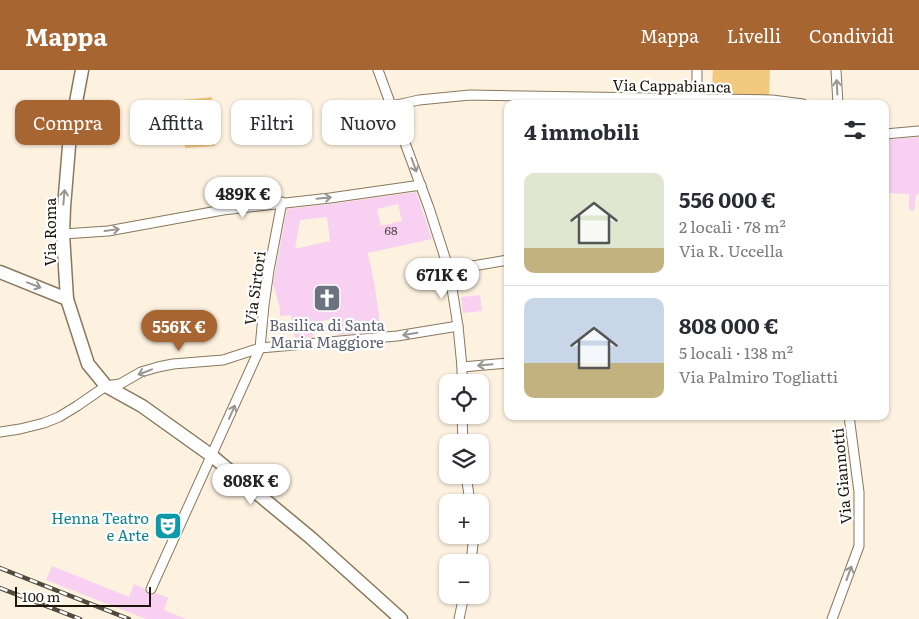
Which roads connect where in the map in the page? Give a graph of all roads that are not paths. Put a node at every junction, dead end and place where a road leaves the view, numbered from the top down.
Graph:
1 (82, 70) edge
2 (378, 70) edge
3 (697, 70) edge
4 (836, 70) edge
5 (390, 100) edge
6 (664, 100) edge
7 (703, 100) edge
8 (838, 100) edge
9 (414, 101) edge
10 (919, 131) edge
11 (889, 134) edge
12 (406, 145) edge
13 (421, 185) junction
14 (282, 202) junction
15 (63, 234) junction
16 (504, 261) edge
17 (449, 270) junction
18 (0, 272) edge
19 (67, 298) junction
20 (458, 326) junction
21 (260, 348) junction
22 (504, 363) edge
23 (462, 367) junction
24 (462, 374) edge
25 (106, 386) junction
26 (850, 420) edge
27 (0, 432) edge
28 (212, 456) junction
29 (152, 589) dead end
30 (462, 604) edge
31 (401, 619) edge
32 (459, 619) edge
33 (832, 619) edge

15 -> 1 street, Via Roma
2 - 5 street
3 - 7 street
8 -> 4 street
6 - 9 street, Via Cappabianca
10 - 11 street
12 -> 13 street
14 -> 13 street
13 - 17 street
15 -> 14 street
14 - 21 street, Via Sirtori
15 - 19 street, Via Roma
16 - 17 street
17 - 20 street
18 -> 19 street
19 - 25 street, Via Roma
20 -> 21 street
20 - 23 street
21 -> 25 street
28 -> 21 street, Via Sirtori
22 -> 23 street
23 - 24 street
25 - 27 street
25 - 28 street
33 -> 26 street, Via Giannotti
28 - 29 street, Via Sirtori
28 - 31 street
30 - 32 street

